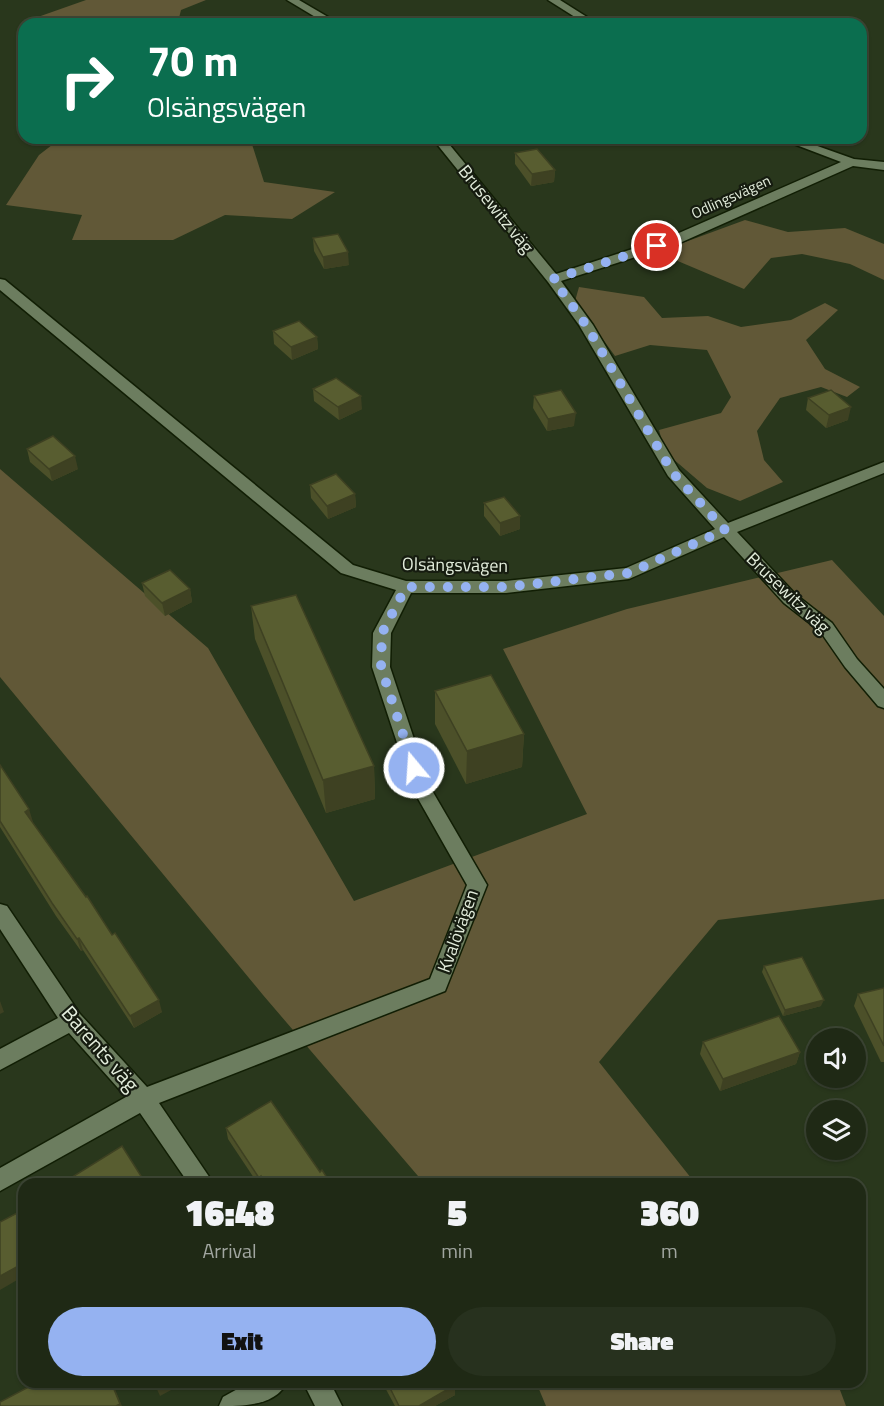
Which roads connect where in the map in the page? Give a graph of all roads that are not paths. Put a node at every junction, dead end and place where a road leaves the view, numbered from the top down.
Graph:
1 (292, 0) edge
2 (553, 0) edge
3 (324, 18) edge
4 (583, 18) edge
5 (443, 144) edge
6 (801, 144) edge
7 (852, 162) junction
8 (884, 166) edge
9 (553, 279) junction
10 (0, 284) edge
11 (884, 467) edge
12 (725, 530) junction
13 (406, 587) junction
14 (884, 701) edge
15 (0, 912) edge
16 (72, 1021) junction
17 (0, 1060) edge
18 (143, 1099) junction
19 (199, 1178) edge
20 (0, 1180) edge
21 (264, 1388) edge
22 (319, 1388) edge
23 (232, 1406) edge
24 (329, 1406) edge

1 - 3 street
2 - 4 street
5 - 9 street, Brusewitz väg
6 - 7 street
7 - 8 street
7 - 9 street, Odlingsvägen
9 - 12 street, Brusewitz väg
10 - 13 street, Olsängsvägen
11 - 12 street, Olsängsvägen
12 - 13 street, Olsängsvägen
12 - 14 street, Brusewitz väg
13 - 18 street, Kvalövägen
15 - 16 street, Barents väg
16 - 17 street
16 - 18 street, Barents väg
18 - 19 street, Barents väg
18 - 20 street
21 - 23 street
22 - 24 street

